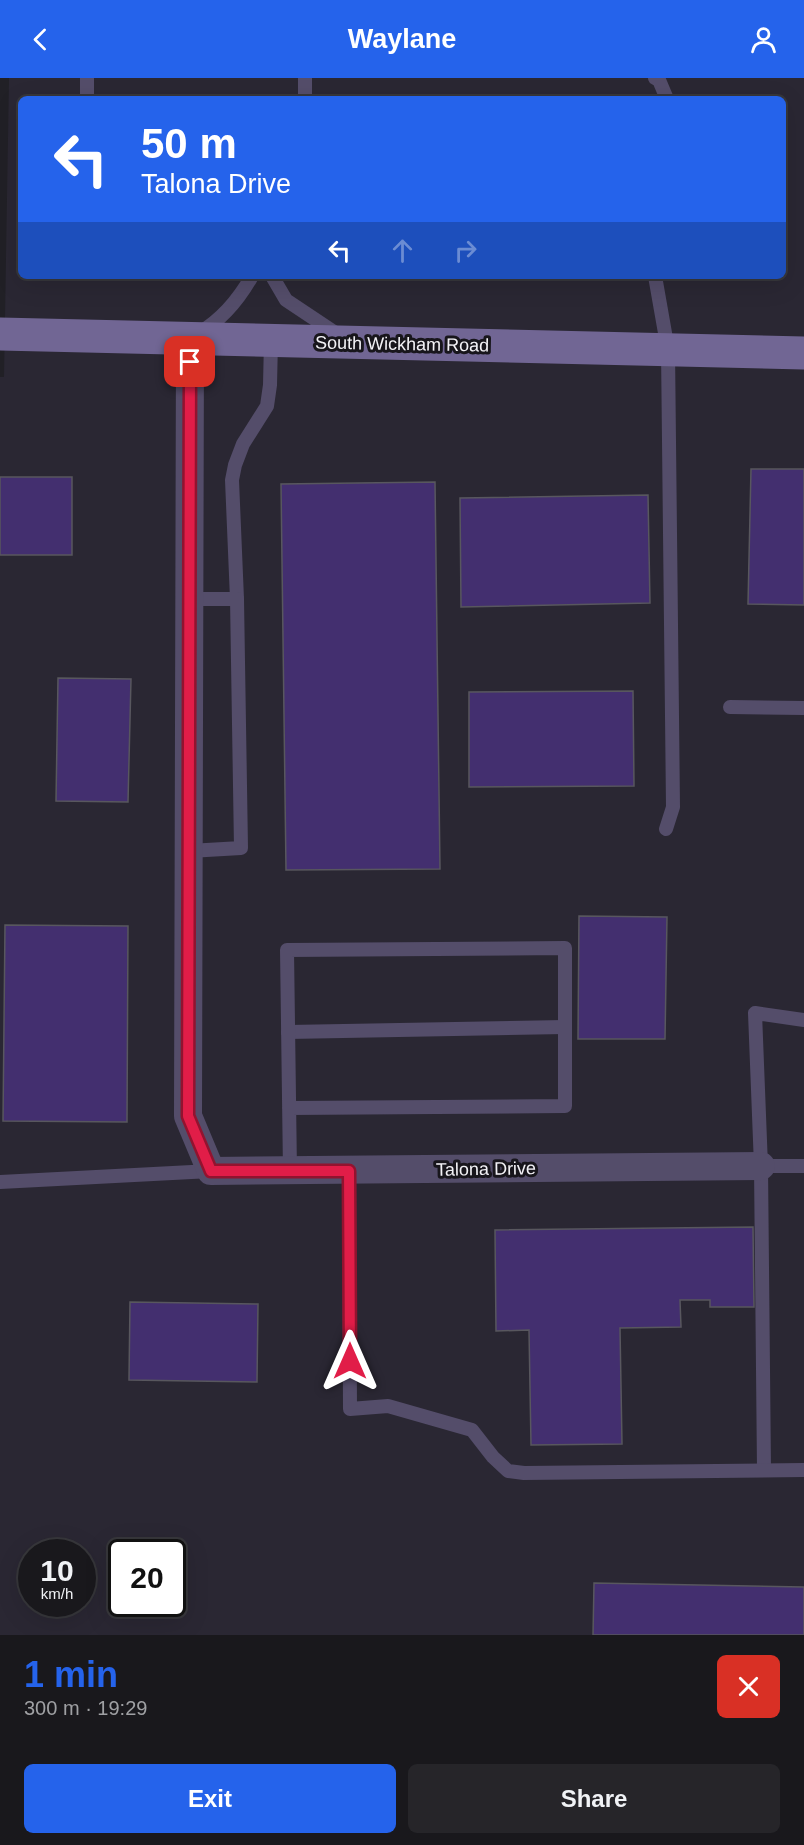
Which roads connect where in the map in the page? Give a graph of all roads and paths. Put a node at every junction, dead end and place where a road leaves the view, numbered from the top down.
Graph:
1 (87, 78) edge
2 (306, 78) edge
3 (655, 78) edge
4 (87, 96) edge
5 (305, 96) edge
6 (666, 96) edge
7 (250, 279) edge
8 (274, 279) edge
9 (656, 279) edge
10 (0, 334) edge
11 (190, 339) junction
12 (271, 341) junction
13 (352, 342) junction
14 (668, 350) junction
15 (804, 353) edge
16 (189, 598) junction
17 (237, 599) junction
18 (730, 707) dead end
19 (804, 708) edge
20 (666, 829) dead end
21 (189, 851) junction
22 (804, 1020) edge
23 (565, 1027) junction
24 (288, 1032) junction
25 (289, 1108) junction
26 (804, 1166) edge
27 (761, 1167) junction
28 (211, 1171) junction
29 (290, 1171) junction
30 (349, 1171) junction
31 (0, 1182) edge
32 (764, 1470) junction
33 (804, 1470) edge

1 - 4 lane
2 - 5 lane
3 - 6 lane
7 - 11 lane
8 - 13 lane
9 - 14 lane
10 - 11 main road, South Wickham Road
11 - 12 main road, South Wickham Road
11 - 16 street
12 - 13 main road, South Wickham Road
12 - 17 lane
13 - 14 main road, South Wickham Road
14 - 15 main road, South Wickham Road
14 - 20 lane
16 - 17 lane
16 - 21 street
17 - 21 lane
18 - 19 lane
21 - 28 street
22 - 27 lane
23 - 24 lane
23 - 24 lane
23 - 25 lane
24 - 25 lane
25 - 29 lane
26 - 27 lane
27 - 30 street, Talona Drive
27 - 32 lane
28 - 29 street, Talona Drive
28 - 31 lane, Talona Drive
29 - 30 street, Talona Drive
30 - 32 lane
32 - 33 lane

